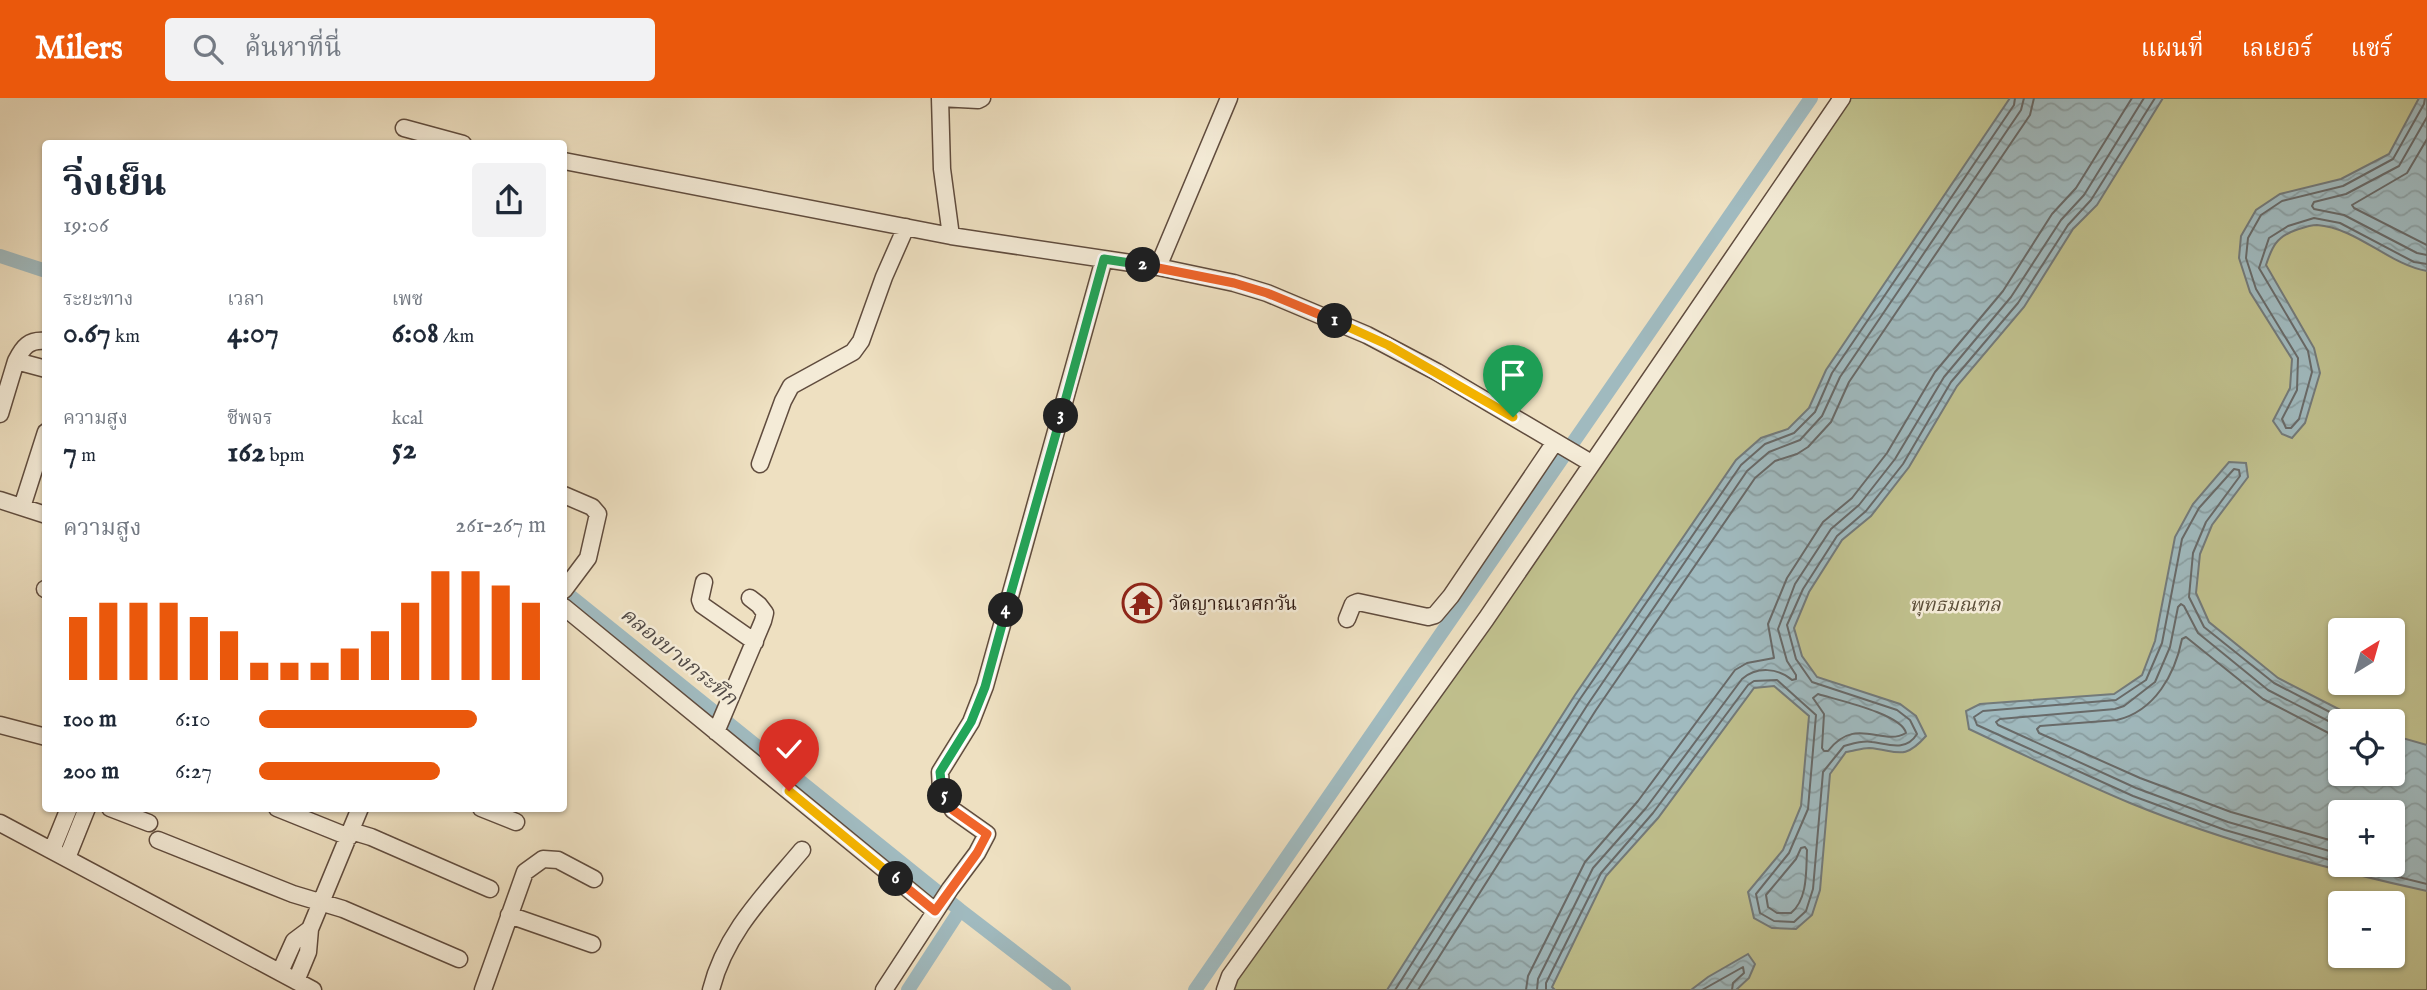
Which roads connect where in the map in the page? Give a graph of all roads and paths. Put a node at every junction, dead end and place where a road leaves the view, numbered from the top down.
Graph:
1 (982, 98) edge
2 (1229, 98) edge
3 (1842, 98) edge
4 (404, 128) dead end
5 (448, 140) edge
6 (567, 162) edge
7 (906, 227) junction
8 (951, 236) junction
9 (1104, 259) junction
10 (1157, 267) junction
11 (42, 341) edge
12 (16, 361) junction
13 (42, 368) edge
14 (0, 414) edge
15 (42, 444) edge
16 (1561, 445) junction
17 (1587, 460) junction
18 (761, 464) dead end
19 (567, 496) edge
20 (0, 500) edge
21 (22, 507) junction
22 (42, 514) edge
23 (704, 582) dead end
24 (567, 586) edge
25 (750, 598) dead end
26 (567, 609) edge
27 (1347, 619) dead end
28 (755, 642) junction
29 (0, 725) edge
30 (719, 727) junction
31 (42, 736) edge
32 (67, 812) edge
33 (85, 812) edge
34 (120, 812) edge
35 (288, 812) edge
36 (358, 812) edge
37 (491, 812) edge
38 (516, 822) dead end
39 (0, 823) edge
40 (149, 823) dead end
41 (350, 834) junction
42 (158, 840) dead end
43 (52, 850) junction
44 (802, 850) dead end
45 (67, 858) junction
46 (594, 879) dead end
47 (490, 889) dead end
48 (322, 903) junction
49 (938, 907) junction
50 (509, 915) junction
51 (310, 929) junction
52 (592, 944) dead end
53 (460, 960) dead end
54 (280, 972) junction
55 (296, 981) junction
56 (484, 987) edge
57 (313, 990) edge
58 (501, 990) edge
59 (711, 990) edge
60 (884, 990) edge
61 (1225, 990) edge

1 - 8 street
2 - 10 street
3 - 17 street
4 - 5 street
6 - 7 street
7 - 8 street
7 - 18 street
8 - 9 street
9 - 10 street
9 - 49 street
10 - 16 street
11 - 12 street
12 - 13 street
12 - 14 street
15 - 21 street
16 - 17 street
16 - 27 street
17 - 61 street
19 - 24 street
20 - 21 street
21 - 22 street
23 - 28 street
25 - 28 street
26 - 30 street
28 - 30 street
29 - 31 street
30 - 49 street
32 - 43 street
33 - 45 street
34 - 40 street
35 - 41 street
36 - 41 street
37 - 38 street
39 - 43 street
41 - 47 street
41 - 48 street
42 - 48 street
43 - 45 street
44 - 59 street
45 - 54 street
46 - 50 street
48 - 51 street
48 - 53 street
49 - 60 street
50 - 52 street
50 - 56 street
51 - 54 street
51 - 55 street
54 - 55 street
55 - 57 street
56 - 58 street

